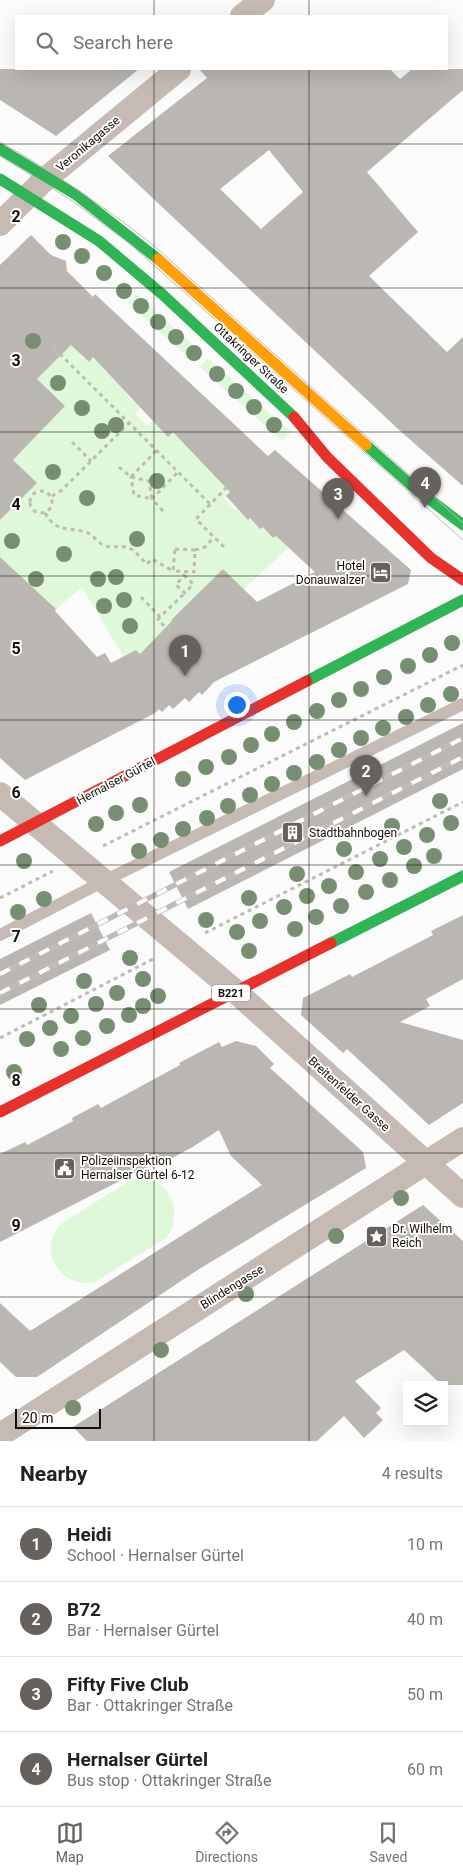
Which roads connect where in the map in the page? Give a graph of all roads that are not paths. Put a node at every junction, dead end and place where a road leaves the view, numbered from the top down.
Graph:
1 (263, 0) edge
2 (243, 15) edge
3 (178, 70) edge
4 (0, 149) edge
5 (46, 178) junction
6 (0, 179) edge
7 (29, 195) junction
8 (0, 224) edge
9 (463, 525) edge
10 (463, 580) edge
11 (463, 600) edge
12 (463, 704) edge
13 (0, 794) edge
14 (34, 823) junction
15 (0, 841) edge
16 (463, 876) edge
17 (104, 881) junction
18 (0, 935) edge
19 (235, 991) junction
20 (0, 1112) edge
21 (463, 1139) edge
22 (426, 1164) junction
23 (463, 1196) edge
24 (8, 1431) edge

1 - 2 street
3 - 5 street, Veronikagasse
4 - 5 main road, Ottakringer Straße
5 - 7 street, Veronikagasse
5 - 9 main road, Ottakringer Straße
6 - 7 main road, Ottakringer Straße
7 - 8 street, Veronikagasse
7 - 10 main road, Ottakringer Straße
11 - 14 main road, Hernalser Gürtel
12 - 17 lane
13 - 14 street
14 - 15 main road, Hernalser Gürtel
14 - 17 street
16 - 19 main road, B221
17 - 18 lane
17 - 19 street
19 - 20 main road, B221
19 - 22 street, Breitenfelder Gasse
21 - 22 street, Blindengasse
22 - 23 street, Breitenfelder Gasse
22 - 24 street, Blindengasse

